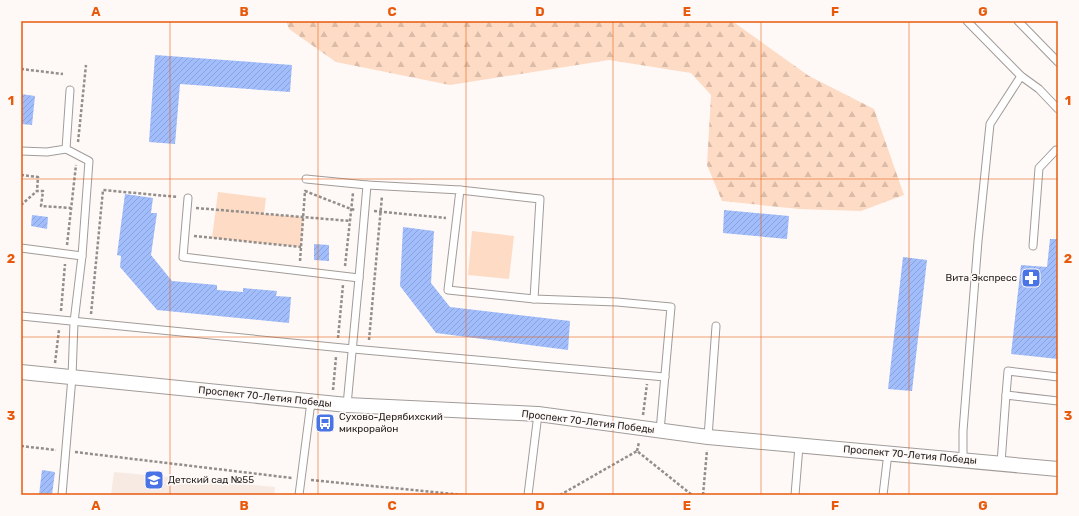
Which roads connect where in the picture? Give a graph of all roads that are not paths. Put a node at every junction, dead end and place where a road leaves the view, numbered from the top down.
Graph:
1 (967, 21) edge
2 (1018, 21) edge
3 (1058, 62) edge
4 (1021, 76) junction
5 (70, 90) dead end
6 (1058, 109) edge
7 (66, 149) junction
8 (1058, 150) edge
9 (21, 151) edge
10 (306, 179) dead end
11 (367, 185) junction
12 (460, 190) junction
13 (188, 198) road end
14 (1033, 246) dead end
15 (21, 248) edge
16 (82, 256) junction
17 (359, 278) junction
18 (534, 299) junction
19 (21, 316) edge
20 (74, 322) junction
21 (716, 326) dead end
22 (353, 350) junction
23 (21, 372) edge
24 (72, 377) junction
25 (1058, 377) edge
26 (665, 378) junction
27 (1006, 395) junction
28 (1058, 401) edge
29 (311, 402) junction
30 (347, 405) junction
31 (538, 414) junction
32 (660, 431) junction
33 (708, 437) junction
34 (799, 446) junction
35 (888, 453) junction
36 (963, 460) junction
37 (1001, 463) junction
38 (1058, 469) edge
39 (62, 495) edge
40 (299, 495) edge
41 (528, 495) edge
42 (795, 495) edge
43 (882, 495) edge

1 - 4 lane
2 - 3 lane
4 - 6 lane
4 - 36 lane
5 - 7 lane
7 - 9 lane
7 - 16 lane
8 - 14 lane
10 - 11 lane
11 - 12 lane
11 - 17 lane
12 - 18 lane
12 - 18 lane
13 - 17 lane
15 - 16 lane
16 - 20 lane
17 - 22 lane
18 - 26 lane
19 - 20 lane
20 - 22 lane
20 - 24 lane
21 - 33 lane
22 - 26 lane
22 - 30 lane
23 - 24 street, Проспект 70-Летия Победы
24 - 29 street, Проспект 70-Летия Победы
24 - 39 lane
25 - 27 lane
26 - 32 lane
27 - 28 lane
27 - 37 lane
29 - 30 street, Проспект 70-Летия Победы
29 - 40 lane
30 - 31 street, Проспект 70-Летия Победы
31 - 32 street, Проспект 70-Летия Победы
31 - 41 lane
32 - 33 street, Проспект 70-Летия Победы
33 - 34 street, Проспект 70-Летия Победы
34 - 35 street, Проспект 70-Летия Победы
34 - 42 lane
35 - 36 street, Проспект 70-Летия Победы
35 - 43 lane
36 - 37 street, Проспект 70-Летия Победы
37 - 38 street, Проспект 70-Летия Победы

